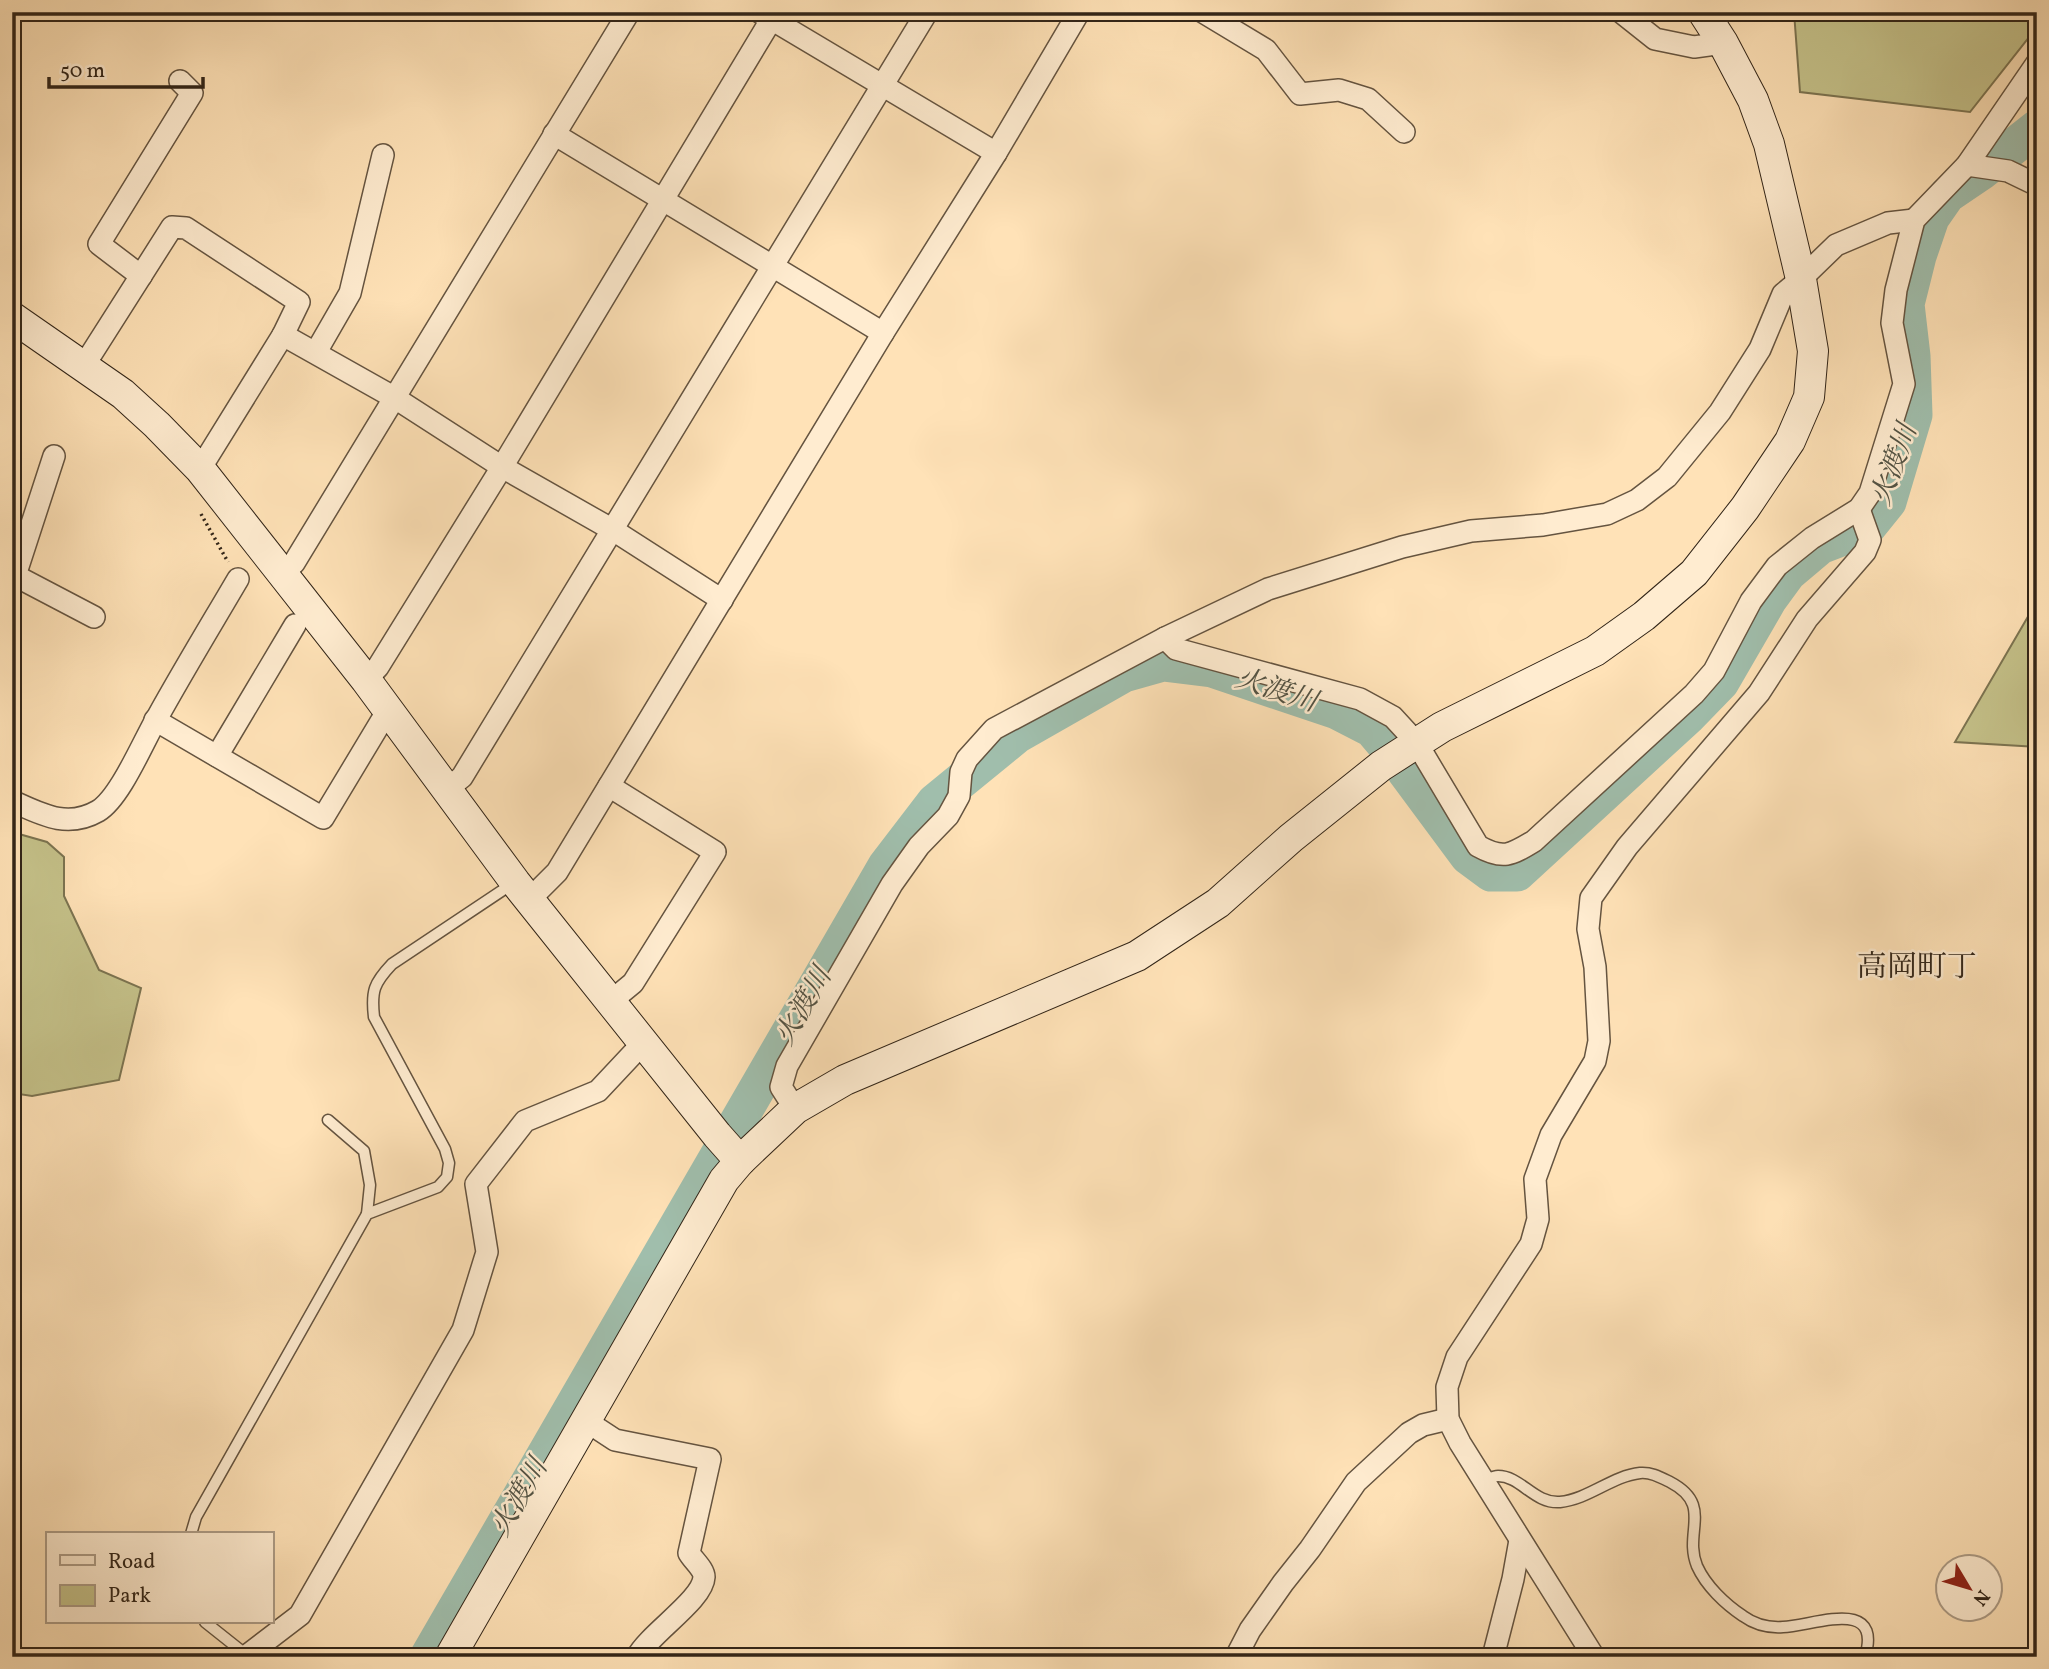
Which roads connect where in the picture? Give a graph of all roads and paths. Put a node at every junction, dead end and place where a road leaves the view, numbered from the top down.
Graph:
1 (629, 12) edge
2 (913, 12) edge
3 (927, 12) edge
4 (1079, 12) edge
5 (1203, 12) edge
6 (1621, 12) edge
7 (1703, 12) edge
8 (765, 16) edge
9 (906, 43) junction
10 (1723, 43) junction
11 (2037, 63) edge
12 (180, 81) dead end
13 (882, 84) junction
14 (1404, 132) dead end
15 (554, 134) junction
16 (996, 153) junction
17 (383, 155) dead end
18 (1968, 165) junction
19 (2037, 185) edge
20 (663, 201) junction
21 (1914, 220) junction
22 (773, 267) junction
23 (141, 276) junction
24 (1801, 279) junction
25 (12, 317) edge
26 (883, 333) junction
27 (283, 335) junction
28 (316, 352) junction
29 (83, 367) junction
30 (395, 398) junction
31 (54, 456) dead end
32 (502, 467) junction
33 (200, 469) junction
34 (1861, 512) junction
35 (612, 530) junction
36 (282, 572) junction
37 (13, 578) edge
38 (237, 579) dead end
39 (722, 600) junction
40 (94, 617) dead end
41 (295, 625) dead end
42 (1165, 638) junction
43 (366, 680) junction
44 (388, 710) junction
45 (155, 720) junction
46 (1416, 742) junction
47 (217, 756) junction
48 (609, 786) junction
49 (446, 790) junction
50 (12, 801) edge
51 (523, 890) junction
52 (610, 1002) junction
53 (643, 1043) junction
54 (795, 1109) junction
55 (328, 1121) dead end
56 (730, 1149) junction
57 (367, 1214) junction
58 (1448, 1419) junction
59 (586, 1421) junction
60 (1483, 1481) junction
61 (192, 1532) edge
62 (1520, 1540) junction
63 (207, 1624) edge
64 (247, 1656) edge
65 (450, 1657) edge
66 (637, 1657) edge
67 (1236, 1657) edge
68 (1493, 1657) edge
69 (1594, 1657) edge
70 (1866, 1657) edge

1 - 15 street
2 - 9 street
3 - 9 street
4 - 16 street
5 - 14 street
6 - 10 street
7 - 10 street
8 - 13 street
8 - 20 street
9 - 13 street
10 - 24 street
11 - 18 street
12 - 23 street
13 - 16 street
13 - 22 street
15 - 20 street
15 - 30 street
16 - 26 street
17 - 28 street
18 - 19 street
18 - 21 street
20 - 22 street
20 - 32 street
21 - 24 street
21 - 34 street
22 - 26 street
22 - 35 street
23 - 27 street
23 - 29 street
24 - 42 street
24 - 46 street
25 - 29 street
26 - 39 street
27 - 28 street
27 - 33 street
28 - 30 street
29 - 33 street
30 - 32 street
30 - 36 street
31 - 37 street
32 - 35 street
32 - 43 street
33 - 36 street
34 - 46 street
34 - 58 street
35 - 39 street
35 - 49 street
36 - 43 street
37 - 40 street
38 - 45 street
39 - 48 street
41 - 47 street
42 - 46 street
42 - 54 street
43 - 44 street
44 - 47 street
44 - 49 street
45 - 47 street
45 - 50 street
46 - 54 street
48 - 51 street
48 - 52 street
49 - 51 street
51 - 52 street
51 - 57 lane
52 - 53 street
53 - 56 street
53 - 64 street
54 - 56 street
55 - 57 lane
56 - 59 street
57 - 61 lane
58 - 60 street
58 - 67 street
59 - 65 street
59 - 66 street
60 - 62 street
60 - 70 lane
62 - 68 street
62 - 69 street
63 - 64 lane

